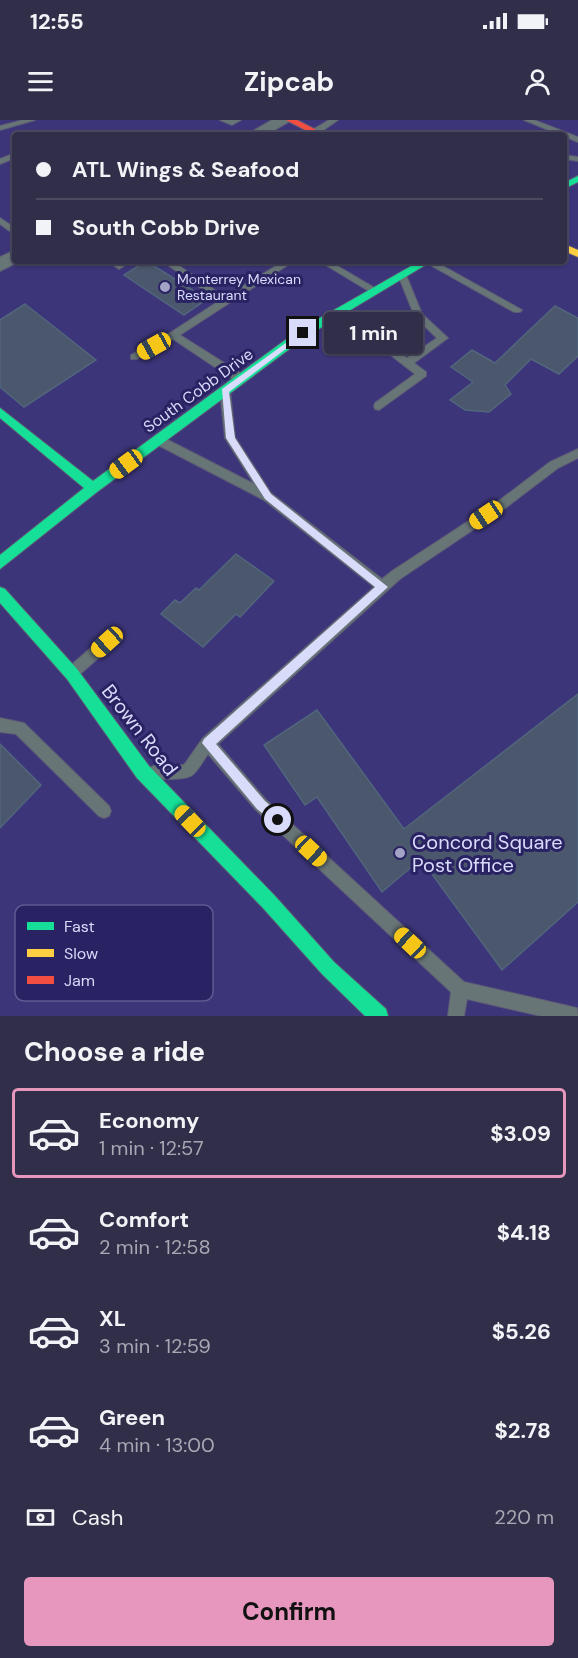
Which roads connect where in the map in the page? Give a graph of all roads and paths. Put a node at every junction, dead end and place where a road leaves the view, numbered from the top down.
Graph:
1 (31, 120) edge
2 (224, 120) edge
3 (237, 120) edge
4 (284, 120) edge
5 (290, 120) edge
6 (334, 120) edge
7 (528, 120) edge
8 (19, 122) edge
9 (0, 128) edge
10 (260, 132) edge
11 (317, 132) edge
12 (320, 132) edge
13 (558, 132) edge
14 (0, 220) edge
15 (12, 230) edge
16 (170, 264) edge
17 (285, 264) edge
18 (328, 264) edge
19 (422, 264) edge
20 (433, 264) edge
21 (402, 275) junction
22 (375, 291) junction
23 (225, 301) junction
24 (517, 310) dead end
25 (339, 312) junction
26 (173, 335) junction
27 (134, 357) dead end
28 (407, 363) junction
29 (241, 379) junction
30 (225, 391) junction
31 (379, 406) dead end
32 (0, 412) edge
33 (158, 440) junction
34 (578, 453) edge
35 (93, 488) junction
36 (268, 497) junction
37 (0, 563) edge
38 (383, 587) junction
39 (0, 593) edge
40 (107, 642) dead end
41 (72, 674) junction
42 (0, 725) edge
43 (208, 743) junction
44 (143, 772) junction
45 (104, 811) dead end
46 (460, 989) junction
47 (379, 1016) edge
48 (456, 1016) edge
49 (577, 1016) edge

1 - 8 lane
2 - 3 lane
4 - 10 street
5 - 11 main road
6 - 12 lane
7 - 13 lane
8 - 9 lane
14 - 15 lane
16 - 23 lane
17 - 23 lane
18 - 22 lane
19 - 21 main road, South Cobb Drive
20 - 24 lane
21 - 22 main road, South Cobb Drive
21 - 28 lane
22 - 25 main road, South Cobb Drive
23 - 26 lane
25 - 28 lane
25 - 29 main road, South Cobb Drive
26 - 27 lane
26 - 29 lane
28 - 31 lane
29 - 30 main road, South Cobb Drive
30 - 33 main road, South Cobb Drive
30 - 36 lane
32 - 35 main road
33 - 35 main road, South Cobb Drive
33 - 36 lane
34 - 38 lane
35 - 37 main road, South Cobb Drive
36 - 38 lane
38 - 43 lane
39 - 41 main road, Brown Road
40 - 41 lane
41 - 44 main road, Brown Road
42 - 45 lane
43 - 44 lane
43 - 46 lane
44 - 47 main road, Brown Road
46 - 48 lane
46 - 49 lane

